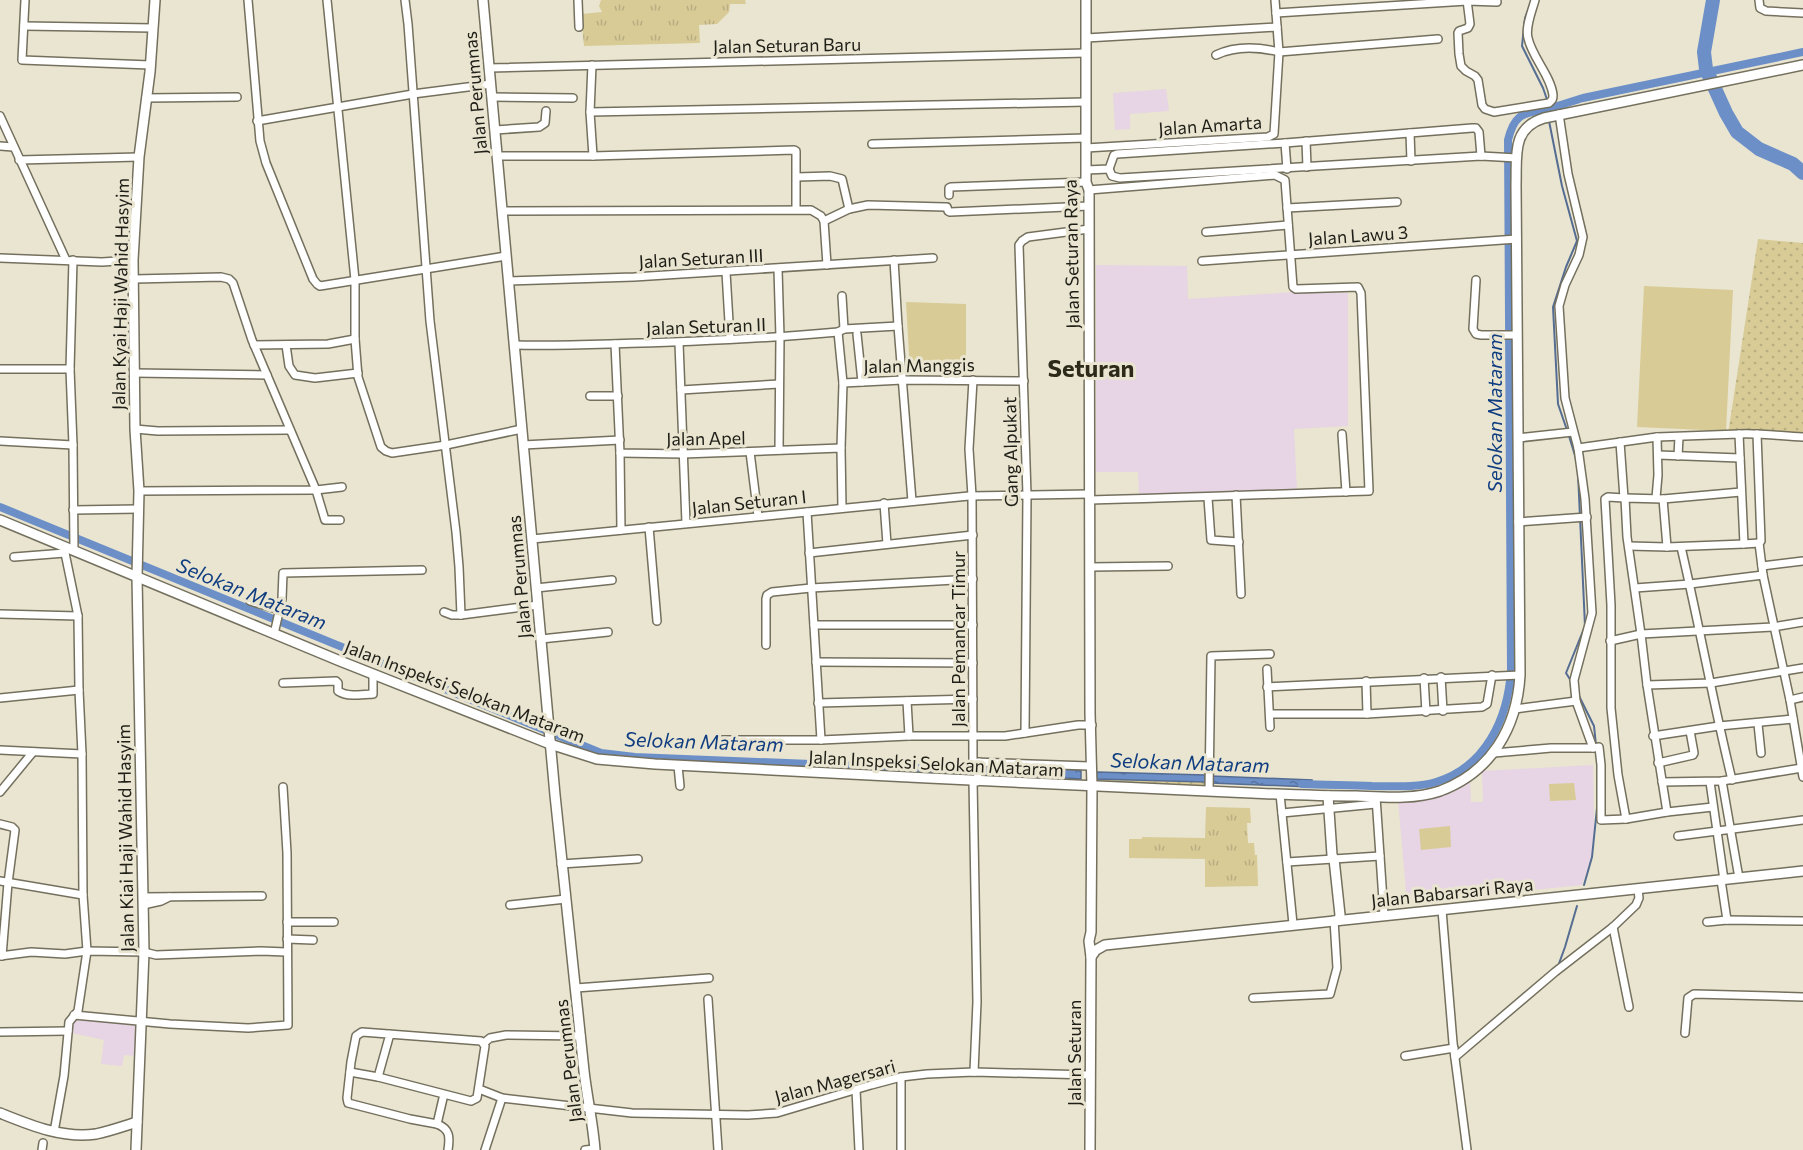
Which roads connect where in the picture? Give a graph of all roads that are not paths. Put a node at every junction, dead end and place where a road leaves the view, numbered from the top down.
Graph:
1 (25, 0) edge
2 (155, 0) edge
3 (248, 0) edge
4 (327, 0) edge
5 (405, 0) edge
6 (483, 0) edge
7 (578, 0) edge
8 (1086, 0) edge
9 (1275, 0) edge
10 (1535, 0) edge
11 (1759, 0) edge
12 (1467, 1) edge
13 (1497, 2) dead end
14 (1276, 13) junction
15 (1803, 13) edge
16 (24, 26) junction
17 (579, 27) dead end
18 (1277, 27) junction
19 (153, 28) junction
20 (1086, 38) junction
21 (1438, 39) dead end
22 (1278, 52) junction
23 (1086, 53) junction
24 (1216, 55) dead end
25 (150, 64) junction
26 (592, 65) junction
27 (1803, 65) edge
28 (489, 68) junction
29 (491, 84) junction
30 (413, 94) junction
31 (237, 97) dead end
32 (492, 97) junction
33 (146, 98) junction
34 (573, 98) dead end
35 (1086, 102) junction
36 (337, 107) junction
37 (546, 111) dead end
38 (591, 112) junction
39 (1545, 113) junction
40 (0, 116) edge
41 (257, 122) junction
42 (495, 130) junction
43 (1410, 133) junction
44 (1306, 141) junction
45 (1085, 143) junction
46 (1285, 143) junction
47 (872, 144) dead end
48 (0, 146) edge
49 (13, 147) junction
50 (497, 156) junction
51 (593, 156) junction
52 (1481, 156) junction
53 (139, 157) junction
54 (1514, 158) junction
55 (19, 160) junction
56 (1411, 161) junction
57 (1307, 167) junction
58 (1109, 169) junction
59 (1287, 169) junction
60 (1086, 170) junction
61 (797, 177) junction
62 (1087, 186) junction
63 (949, 195) dead end
64 (1397, 202) dead end
65 (1089, 206) junction
66 (1287, 208) junction
67 (796, 209) junction
68 (849, 209) junction
69 (502, 211) junction
70 (824, 221) junction
71 (1288, 225) junction
72 (1089, 229) junction
73 (1206, 232) dead end
74 (1515, 239) junction
75 (1290, 255) junction
76 (506, 256) junction
77 (0, 258) edge
78 (933, 258) dead end
79 (70, 260) junction
80 (134, 260) junction
81 (894, 260) junction
82 (1202, 261) dead end
83 (828, 265) junction
84 (427, 268) junction
85 (778, 269) junction
86 (726, 272) junction
87 (134, 279) junction
88 (355, 280) junction
89 (1476, 280) dead end
90 (508, 281) junction
91 (843, 296) dead end
92 (898, 326) junction
93 (842, 331) junction
94 (857, 334) dead end
95 (1514, 335) junction
96 (780, 338) junction
97 (356, 339) junction
98 (730, 339) junction
99 (679, 343) junction
100 (615, 344) junction
101 (254, 345) junction
102 (286, 345) junction
103 (514, 345) junction
104 (0, 369) edge
105 (70, 369) junction
106 (358, 373) junction
107 (134, 374) junction
108 (267, 375) junction
109 (903, 380) junction
110 (973, 380) junction
111 (1024, 381) junction
112 (862, 382) junction
113 (843, 383) junction
114 (779, 384) junction
115 (681, 390) junction
116 (590, 396) dead end
117 (618, 396) junction
118 (135, 429) junction
119 (522, 429) junction
120 (290, 430) junction
121 (1571, 432) junction
122 (1342, 434) dead end
123 (1739, 434) junction
124 (1757, 434) junction
125 (1657, 437) junction
126 (1679, 437) junction
127 (1803, 437) edge
128 (1518, 438) junction
129 (620, 440) junction
130 (0, 441) edge
131 (1620, 442) junction
132 (73, 445) junction
133 (446, 445) junction
134 (523, 445) junction
135 (841, 448) junction
136 (1578, 448) junction
137 (778, 450) junction
138 (750, 452) junction
139 (620, 453) junction
140 (683, 454) junction
141 (1658, 455) junction
142 (1678, 456) junction
143 (1740, 458) junction
144 (342, 487) dead end
145 (316, 490) junction
146 (139, 491) junction
147 (1346, 492) junction
148 (1741, 492) junction
149 (1027, 495) junction
150 (1236, 495) junction
151 (971, 496) junction
152 (1090, 497) junction
153 (1208, 498) junction
154 (1660, 499) junction
155 (912, 501) junction
156 (884, 503) junction
157 (842, 508) junction
158 (139, 509) junction
159 (73, 510) junction
160 (807, 512) junction
161 (758, 516) junction
162 (1582, 518) junction
163 (0, 520) edge
164 (340, 520) dead end
165 (1518, 522) junction
166 (686, 524) junction
167 (648, 527) junction
168 (621, 530) junction
169 (972, 535) junction
170 (532, 538) junction
171 (1760, 542) junction
172 (1239, 543) junction
173 (887, 544) junction
174 (1744, 544) junction
175 (1629, 546) junction
176 (1667, 547) junction
177 (1681, 547) junction
178 (70, 548) junction
179 (809, 553) junction
180 (138, 555) joint
181 (14, 557) dead end
182 (1803, 561) edge
183 (1168, 566) dead end
184 (1762, 566) junction
185 (1090, 567) junction
186 (422, 570) dead end
187 (137, 573) junction
188 (1763, 575) junction
189 (973, 579) junction
190 (612, 580) dead end
191 (1690, 584) junction
192 (536, 588) junction
193 (811, 588) junction
194 (1635, 588) junction
195 (1241, 594) dead end
196 (250, 601) dead end
197 (538, 604) junction
198 (280, 612) junction
199 (444, 612) dead end
200 (0, 614) edge
201 (461, 615) junction
202 (78, 616) junction
203 (657, 621) dead end
204 (1803, 622) edge
205 (814, 625) junction
206 (973, 625) junction
207 (1773, 627) junction
208 (275, 630) junction
209 (1700, 630) junction
210 (608, 632) dead end
211 (1641, 634) junction
212 (541, 639) junction
213 (1610, 641) junction
214 (766, 645) dead end
215 (1270, 654) dead end
216 (816, 662) junction
217 (973, 663) junction
218 (1803, 668) edge
219 (1267, 669) dead end
220 (1784, 671) junction
221 (373, 675) junction
222 (1495, 675) junction
223 (1518, 675) junction
224 (1441, 677) junction
225 (1424, 678) junction
226 (1366, 681) junction
227 (283, 683) dead end
228 (1711, 683) junction
229 (1647, 685) junction
230 (1267, 687) junction
231 (79, 690) junction
232 (1803, 697) edge
233 (0, 698) edge
234 (973, 699) junction
235 (1790, 700) junction
236 (907, 701) junction
237 (1576, 701) junction
238 (818, 704) junction
239 (1515, 709) junction
240 (1443, 711) junction
241 (1426, 712) junction
242 (1270, 714) junction
243 (1368, 714) junction
244 (1793, 719) junction
245 (1758, 724) junction
246 (1091, 725) junction
247 (1719, 726) junction
248 (1270, 728) dead end
249 (1690, 731) junction
250 (1025, 733) junction
251 (909, 736) junction
252 (974, 736) junction
253 (1653, 736) junction
254 (550, 740) junction
255 (720, 740) dead end
256 (821, 740) junction
257 (1593, 748) junction
258 (0, 750) edge
259 (33, 752) junction
260 (1494, 753) junction
261 (1761, 753) dead end
262 (82, 754) junction
263 (979, 763) junction
264 (1658, 763) junction
265 (678, 766) junction
266 (1090, 768) junction
267 (1802, 768) edge
268 (1803, 777) edge
269 (976, 779) junction
270 (1732, 780) junction
271 (1722, 781) junction
272 (1662, 782) junction
273 (1710, 782) junction
274 (680, 786) dead end
275 (1091, 786) junction
276 (284, 787) dead end
277 (1209, 787) junction
278 (0, 792) edge
279 (1280, 794) junction
280 (1328, 796) junction
281 (1376, 801) junction
282 (1713, 807) junction
283 (1329, 809) junction
284 (1667, 812) junction
285 (1282, 813) junction
286 (1626, 819) junction
287 (1803, 820) edge
288 (0, 824) edge
289 (1730, 828) junction
290 (1717, 831) junction
291 (1678, 836) dead end
292 (1380, 856) junction
293 (1332, 858) junction
294 (638, 859) dead end
295 (1287, 862) junction
296 (561, 864) junction
297 (1803, 871) edge
298 (1739, 878) junction
299 (1723, 880) junction
300 (4, 882) edge
301 (1638, 890) junction
302 (83, 895) junction
303 (262, 896) dead end
304 (566, 899) junction
305 (143, 901) junction
306 (510, 904) dead end
307 (1442, 910) junction
308 (1384, 915) junction
309 (1336, 920) junction
310 (1727, 920) junction
311 (1803, 921) edge
312 (287, 922) junction
313 (334, 922) dead end
314 (1707, 922) dead end
315 (1293, 924) junction
316 (1613, 927) junction
317 (1091, 932) junction
318 (287, 939) junction
319 (314, 940) dead end
320 (1105, 945) junction
321 (87, 951) junction
322 (144, 952) junction
323 (286, 952) junction
324 (1, 956) edge
325 (1091, 957) junction
326 (710, 978) dead end
327 (576, 988) junction
328 (1254, 998) dead end
329 (1803, 998) edge
330 (708, 999) dead end
331 (1629, 1008) dead end
332 (74, 1015) junction
333 (141, 1022) junction
334 (68, 1031) junction
335 (0, 1032) edge
336 (1685, 1033) dead end
337 (390, 1034) junction
338 (580, 1036) junction
339 (484, 1043) junction
340 (1454, 1048) junction
341 (1405, 1056) dead end
342 (1455, 1057) junction
343 (350, 1072) junction
344 (974, 1072) junction
345 (1090, 1075) junction
346 (378, 1077) junction
347 (901, 1077) junction
348 (478, 1089) junction
349 (856, 1090) junction
350 (444, 1094) junction
351 (502, 1098) junction
352 (588, 1106) junction
353 (0, 1113) edge
354 (715, 1114) junction
355 (137, 1122) junction
356 (437, 1124) junction
357 (54, 1132) junction
358 (136, 1150) edge
359 (448, 1150) edge
360 (485, 1150) edge
361 (592, 1150) edge
362 (718, 1150) edge
363 (859, 1150) edge
364 (901, 1150) edge
365 (1090, 1150) edge
366 (1467, 1150) edge

1 - 16 street
2 - 19 main road, Jalan Kyai Haji Wahid Hasyim
3 - 41 street
4 - 36 street
5 - 30 street
6 - 28 main road, Jalan Perumnas
7 - 17 street
8 - 20 main road, Jalan Seturan Raya
9 - 14 street, Jalan Amarta
10 - 39 street
11 - 15 street
12 - 13 street
12 - 14 street
12 - 39 street
14 - 18 street, Jalan Amarta
16 - 19 street
16 - 25 street
18 - 20 street
18 - 22 street, Jalan Amarta
19 - 25 main road, Jalan Kyai Haji Wahid Hasyim
20 - 23 main road, Jalan Seturan Raya
21 - 22 street
22 - 24 street
22 - 45 street, Jalan Amarta
23 - 26 street, Jalan Seturan Baru
23 - 35 main road, Jalan Seturan Raya
25 - 33 main road, Jalan Kyai Haji Wahid Hasyim
26 - 28 street, Jalan Seturan Baru
26 - 38 street
27 - 39 main road
28 - 29 main road, Jalan Perumnas
29 - 30 street
29 - 32 main road, Jalan Perumnas
30 - 36 street
30 - 84 street
31 - 33 street
32 - 34 street
32 - 42 main road, Jalan Perumnas
33 - 53 main road, Jalan Kyai Haji Wahid Hasyim
35 - 38 street
35 - 45 main road, Jalan Seturan Raya
36 - 41 street
36 - 88 street
37 - 42 street
38 - 51 street
39 - 54 main road, Jalan Inspeksi Selokan Mataram
39 - 121 street
40 - 49 street
41 - 88 street
42 - 50 main road, Jalan Perumnas
43 - 44 street
43 - 52 street
43 - 56 street
44 - 46 street
44 - 57 street
45 - 47 street
45 - 60 main road, Jalan Seturan Raya
46 - 58 street
46 - 59 street
48 - 49 street
49 - 55 street
50 - 51 street
50 - 69 main road, Jalan Perumnas
51 - 61 street
52 - 54 street
52 - 56 street
53 - 55 street
53 - 80 main road, Jalan Kyai Haji Wahid Hasyim
54 - 74 main road, Jalan Inspeksi Selokan Mataram
55 - 79 street
56 - 57 street
57 - 59 street
58 - 59 street
58 - 60 street
60 - 62 main road, Jalan Seturan Raya
61 - 67 street
61 - 68 street
62 - 63 street
62 - 65 main road, Jalan Seturan Raya
62 - 66 street
64 - 66 street
65 - 68 street
65 - 72 main road, Jalan Seturan Raya
66 - 71 street
67 - 69 street
67 - 70 street
68 - 70 street
69 - 76 main road, Jalan Perumnas
70 - 83 street
71 - 73 street
71 - 75 street
72 - 111 street, Gang Alpukat
72 - 152 main road, Jalan Seturan Raya
74 - 75 street, Jalan Lawu 3
74 - 95 main road, Jalan Inspeksi Selokan Mataram
75 - 82 street, Jalan Lawu 3
75 - 147 street
76 - 84 street
76 - 90 main road, Jalan Perumnas
77 - 79 street
78 - 81 street, Jalan Seturan III
79 - 80 street
79 - 105 street
80 - 87 main road, Jalan Kyai Haji Wahid Hasyim
81 - 83 street, Jalan Seturan III
81 - 92 street
83 - 85 street, Jalan Seturan III
84 - 88 street
84 - 133 street
85 - 86 street, Jalan Seturan III
85 - 96 street
86 - 90 street, Jalan Seturan III
86 - 98 street
87 - 101 street
87 - 107 main road, Jalan Kyai Haji Wahid Hasyim
88 - 97 street
89 - 95 street
90 - 103 main road, Jalan Perumnas
91 - 93 street
92 - 93 street, Jalan Seturan II
92 - 109 street
93 - 96 street, Jalan Seturan II
93 - 113 street
94 - 112 street
95 - 128 main road, Jalan Inspeksi Selokan Mataram
96 - 98 street, Jalan Seturan II
96 - 114 street
97 - 102 street
97 - 106 street
98 - 99 street, Jalan Seturan II
99 - 100 street, Jalan Seturan II
99 - 115 street
100 - 103 street, Jalan Seturan II
100 - 117 street
101 - 102 street
101 - 108 street
102 - 106 street
103 - 119 main road, Jalan Perumnas
104 - 105 street
105 - 132 street
106 - 133 street
107 - 108 street
107 - 118 main road, Jalan Kyai Haji Wahid Hasyim
108 - 120 street
109 - 110 street, Jalan Manggis
109 - 112 street, Jalan Manggis
109 - 155 street
110 - 111 street, Jalan Manggis
110 - 151 street, Jalan Pemancar Timur
111 - 149 street, Gang Alpukat
112 - 113 street, Jalan Manggis
113 - 135 street, Jalan Manggis
114 - 115 street
114 - 137 street
115 - 140 street
116 - 117 street
117 - 129 street
118 - 120 street
118 - 146 main road, Jalan Kyai Haji Wahid Hasyim
119 - 133 street
119 - 134 main road, Jalan Perumnas
120 - 145 street
121 - 128 street
121 - 136 street
122 - 147 street
123 - 124 street
123 - 126 street
123 - 143 street
124 - 127 street
124 - 171 street
125 - 126 street
125 - 131 street
125 - 141 street
126 - 142 street
128 - 165 main road, Jalan Inspeksi Selokan Mataram
129 - 134 street
129 - 139 street
130 - 132 street
131 - 136 street
131 - 213 street
132 - 159 street
133 - 201 street
134 - 170 main road, Jalan Perumnas
135 - 137 street, Jalan Apel
135 - 157 street
136 - 162 street
137 - 138 street, Jalan Apel
138 - 140 street, Jalan Apel
138 - 161 street
139 - 140 street, Jalan Apel
139 - 168 street
140 - 166 street
141 - 142 street
141 - 154 street
142 - 143 street
143 - 148 street
144 - 145 street
145 - 146 street
145 - 164 street
146 - 158 main road, Jalan Kyai Haji Wahid Hasyim
147 - 150 street
148 - 154 street
148 - 174 street
149 - 151 street
149 - 152 street
149 - 250 street, Gang Alpukat
150 - 153 street
150 - 172 street
151 - 155 street, Jalan Seturan I
151 - 169 street, Jalan Pemancar Timur
152 - 153 street
152 - 185 main road, Jalan Seturan Raya
153 - 172 street
154 - 175 street
154 - 176 street
155 - 156 street, Jalan Seturan I
156 - 157 street, Jalan Seturan I
156 - 173 street
157 - 160 street, Jalan Seturan I
158 - 159 street
158 - 180 main road, Jalan Kyai Haji Wahid Hasyim
159 - 178 street
160 - 161 street, Jalan Seturan I
160 - 179 street
161 - 166 street, Jalan Seturan I
162 - 165 street
162 - 237 street
163 - 178 main road, Jalan Inspeksi Selokan Mataram
165 - 223 main road, Jalan Inspeksi Selokan Mataram
166 - 167 street, Jalan Seturan I
167 - 168 street, Jalan Seturan I
167 - 203 street
168 - 170 street, Jalan Seturan I
169 - 173 street
169 - 189 street, Jalan Pemancar Timur
170 - 192 main road, Jalan Perumnas
171 - 174 street
171 - 184 street
172 - 195 street
173 - 179 street
174 - 177 street
175 - 176 street
175 - 194 street
176 - 177 street
177 - 191 street
178 - 181 street
178 - 187 main road, Jalan Inspeksi Selokan Mataram
178 - 202 street
179 - 193 street
180 - 187 main road, Jalan Kiai Haji Wahid Hasyim
182 - 184 street
183 - 185 street
184 - 188 street
185 - 246 main road, Jalan Seturan Raya
186 - 198 street
187 - 208 main road, Jalan Inspeksi Selokan Mataram
187 - 305 main road, Jalan Kiai Haji Wahid Hasyim
188 - 191 street
188 - 207 street
189 - 193 street
189 - 206 street, Jalan Pemancar Timur
190 - 192 street
191 - 194 street
191 - 209 street
192 - 197 main road, Jalan Perumnas
193 - 205 street
193 - 214 street
194 - 211 street
196 - 198 street
197 - 201 street
197 - 212 main road, Jalan Perumnas
198 - 208 street
199 - 201 street
200 - 202 street
202 - 231 street
204 - 207 street
205 - 206 street
205 - 216 street
206 - 217 street, Jalan Pemancar Timur
207 - 209 street
207 - 220 street
208 - 221 main road, Jalan Inspeksi Selokan Mataram
209 - 211 street
209 - 228 street
210 - 212 street
211 - 213 street
211 - 229 street
212 - 254 main road, Jalan Perumnas
213 - 286 street
215 - 277 street
216 - 217 street
216 - 238 street
217 - 234 street, Jalan Pemancar Timur
218 - 220 street
219 - 230 street
220 - 228 street
220 - 235 street
221 - 227 street
221 - 254 main road, Jalan Inspeksi Selokan Mataram
222 - 223 street
222 - 224 street
222 - 240 street
223 - 239 main road, Jalan Inspeksi Selokan Mataram
224 - 225 street
224 - 240 street
225 - 226 street
225 - 241 street
226 - 230 street
226 - 243 street
228 - 229 street
228 - 247 street
229 - 253 street
230 - 242 street
231 - 233 street
231 - 262 street
232 - 235 street
234 - 236 street
234 - 252 street, Jalan Pemancar Timur
235 - 244 street
236 - 238 street
236 - 251 street
237 - 239 street
237 - 257 street
238 - 256 street
239 - 260 main road, Jalan Inspeksi Selokan Mataram
240 - 241 street
241 - 243 street
242 - 243 street
242 - 248 street
244 - 245 street
244 - 267 street
245 - 247 street
245 - 261 street
246 - 250 street, Jalan Pemancar Timur
246 - 266 main road, Jalan Seturan Raya
247 - 249 street
247 - 270 street
249 - 253 street
249 - 264 street
250 - 252 street, Jalan Pemancar Timur
251 - 252 street
251 - 256 street
252 - 263 street
253 - 264 street
254 - 265 main road, Jalan Inspeksi Selokan Mataram
254 - 296 main road, Jalan Perumnas
255 - 256 street
257 - 260 street
257 - 286 street
258 - 259 street
259 - 262 street
259 - 278 street
260 - 281 main road, Jalan Inspeksi Selokan Mataram
262 - 302 street
263 - 266 street
263 - 269 street
264 - 272 street
265 - 269 main road, Jalan Inspeksi Selokan Mataram
265 - 274 street
266 - 275 main road, Jalan Seturan Raya
267 - 268 street
267 - 270 street
269 - 275 main road, Jalan Inspeksi Selokan Mataram
269 - 344 street
270 - 271 street
271 - 273 street
271 - 289 street
272 - 273 street
272 - 284 street
273 - 282 street
275 - 277 main road, Jalan Inspeksi Selokan Mataram
275 - 317 main road
276 - 312 street
277 - 279 main road, Jalan Inspeksi Selokan Mataram
279 - 280 main road, Jalan Inspeksi Selokan Mataram
279 - 285 street
280 - 281 main road, Jalan Inspeksi Selokan Mataram
280 - 283 main road
281 - 283 street
281 - 292 street
282 - 284 street
282 - 290 street
283 - 285 street
283 - 293 main road
284 - 286 street
285 - 295 street
287 - 289 street
288 - 300 street
289 - 290 street
289 - 298 street
290 - 291 street
290 - 299 street
292 - 293 street
292 - 308 street
293 - 295 street
293 - 309 main road
294 - 296 street
295 - 315 street
296 - 304 main road, Jalan Perumnas
297 - 298 main road, Jalan Babarsari Raya
298 - 299 main road, Jalan Babarsari Raya
299 - 301 main road, Jalan Babarsari Raya
299 - 310 street
300 - 302 street
300 - 324 street
301 - 307 main road, Jalan Babarsari Raya
301 - 316 street
302 - 321 street
303 - 305 street
304 - 306 street
304 - 327 main road, Jalan Perumnas
305 - 322 main road, Jalan Kiai Haji Wahid Hasyim
307 - 308 main road, Jalan Babarsari Raya
307 - 340 street
308 - 309 main road, Jalan Babarsari Raya
309 - 315 main road, Jalan Babarsari Raya
309 - 328 street
310 - 311 street
310 - 314 street
312 - 313 street
312 - 318 street
315 - 320 main road, Jalan Babarsari Raya
316 - 331 street
316 - 342 street
317 - 320 main road
317 - 325 main road
318 - 319 street
318 - 323 street
320 - 325 main road
321 - 322 street
321 - 324 street
321 - 332 street
322 - 323 street
322 - 333 main road, Jalan Kiai Haji Wahid Hasyim
323 - 333 street
325 - 345 main road, Jalan Seturan
326 - 327 street
327 - 338 main road, Jalan Perumnas
329 - 336 street
330 - 354 street
332 - 333 street
332 - 334 street
333 - 355 main road, Jalan Kiai Haji Wahid Hasyim
334 - 335 street
334 - 357 street
337 - 339 street
337 - 343 street
337 - 346 street
338 - 339 street
338 - 352 main road, Jalan Perumnas
339 - 348 street
340 - 341 street
340 - 342 street
342 - 366 street
343 - 346 street
343 - 356 street
344 - 345 street, Jalan Magersari
344 - 347 street, Jalan Magersari
345 - 365 main road, Jalan Seturan
346 - 350 street
347 - 349 street, Jalan Magersari
347 - 364 street
348 - 350 street
348 - 351 street, Jalan Magersari
349 - 354 street, Jalan Magersari
349 - 363 street
350 - 356 street
351 - 352 street, Jalan Magersari
351 - 360 street
352 - 354 street, Jalan Magersari
352 - 361 main road, Jalan Perumnas
353 - 357 main road
354 - 362 street
355 - 357 main road
355 - 358 main road, Jalan Kiai Haji Wahid Hasyim
356 - 359 street

